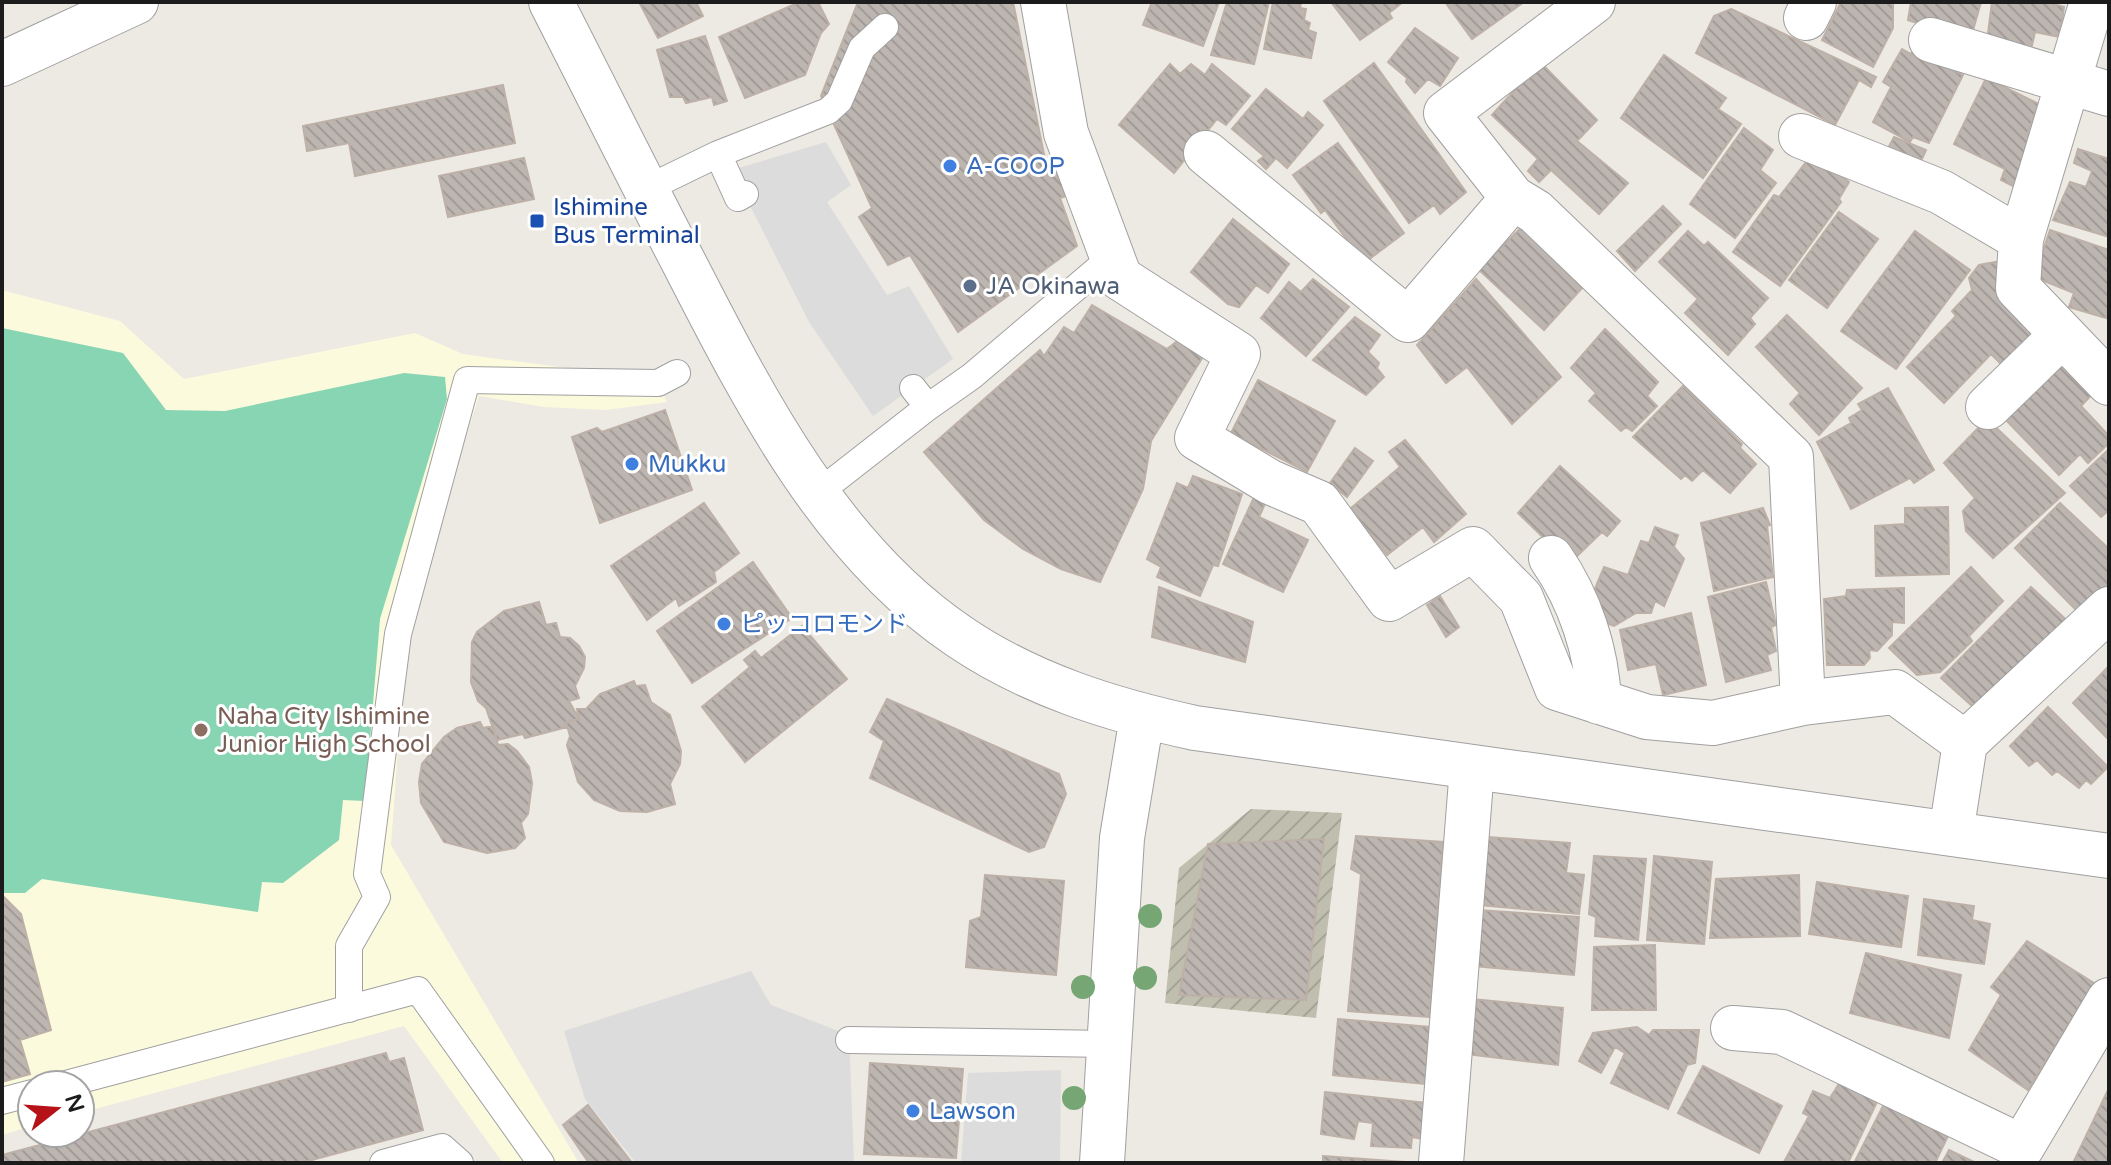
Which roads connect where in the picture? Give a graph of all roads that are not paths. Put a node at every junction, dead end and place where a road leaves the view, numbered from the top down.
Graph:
1 (136, 2) edge
2 (551, 2) edge
3 (1043, 2) edge
4 (1593, 2) edge
5 (2092, 2) edge
6 (885, 27) dead end
7 (1931, 40) dead end
8 (2, 64) edge
9 (2089, 88) edge
10 (1801, 136) dead end
11 (1206, 153) dead end
12 (718, 154) junction
13 (646, 189) junction
14 (745, 194) dead end
15 (1513, 198) junction
16 (2021, 239) junction
17 (1112, 257) junction
18 (2062, 335) junction
19 (677, 373) dead end
20 (2109, 383) edge
21 (1988, 407) dead end
22 (818, 493) junction
23 (1551, 558) dead end
24 (2109, 609) edge
25 (1599, 702) junction
26 (1803, 703) junction
27 (1142, 717) junction
28 (1965, 743) junction
29 (1472, 768) junction
30 (1951, 833) junction
31 (2109, 856) edge
32 (2109, 1000) edge
33 (349, 1009) junction
34 (1733, 1028) dead end
35 (849, 1040) dead end
36 (1109, 1044) junction
37 (96, 1076) edge
38 (383, 1163) edge
39 (460, 1163) edge
40 (541, 1163) edge
41 (1102, 1163) edge
42 (1441, 1163) edge

1 - 8 street
2 - 13 street
3 - 17 street
4 - 15 street
5 - 9 street
6 - 12 lane
7 - 9 street
9 - 16 street
10 - 16 street
11 - 15 street
12 - 13 lane
12 - 14 lane
13 - 22 street
15 - 26 street
16 - 18 street
17 - 22 lane
17 - 25 street
18 - 20 street
18 - 21 street
19 - 33 lane
22 - 27 street
23 - 25 street
24 - 28 street
25 - 26 street
26 - 28 street
27 - 29 street
27 - 36 street
28 - 30 street
29 - 30 street
29 - 42 street
30 - 31 street
32 - 34 street
33 - 37 lane
33 - 40 lane
35 - 36 lane
36 - 41 street
38 - 39 lane

